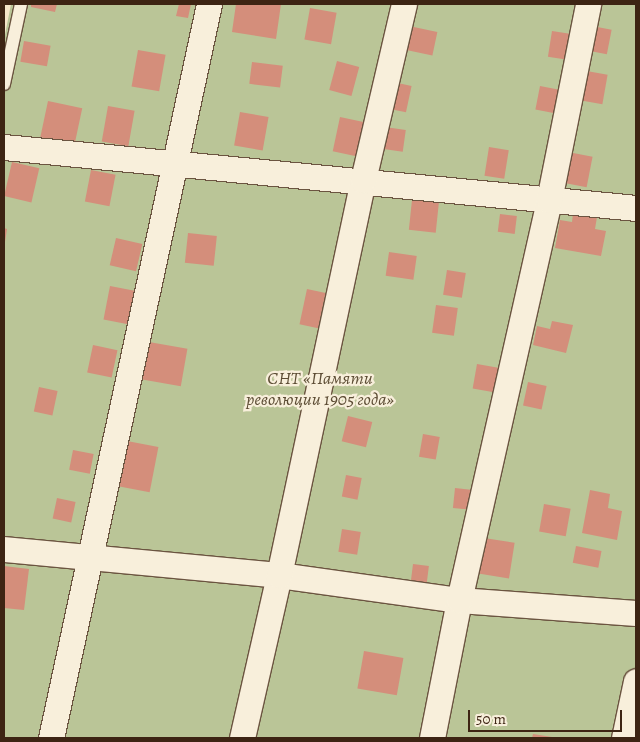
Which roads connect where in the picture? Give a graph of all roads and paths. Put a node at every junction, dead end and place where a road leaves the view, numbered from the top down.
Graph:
1 (21, 4) edge
2 (208, 4) edge
3 (404, 4) edge
4 (588, 4) edge
5 (4, 84) edge
6 (4, 147) edge
7 (175, 163) junction
8 (363, 180) junction
9 (549, 200) junction
10 (636, 208) edge
11 (4, 549) edge
12 (89, 556) junction
13 (279, 575) junction
14 (459, 600) junction
15 (636, 614) edge
16 (636, 681) edge
17 (51, 738) edge
18 (242, 738) edge
19 (432, 738) edge
20 (624, 738) edge

1 - 5 lane
2 - 7 street
3 - 8 street
4 - 9 street
6 - 7 street
7 - 8 street
7 - 12 street
8 - 9 street
8 - 13 street
9 - 10 street
9 - 14 street
11 - 12 street
12 - 13 street
12 - 17 street
13 - 14 street
13 - 18 street
14 - 15 street
14 - 19 street
16 - 20 street

